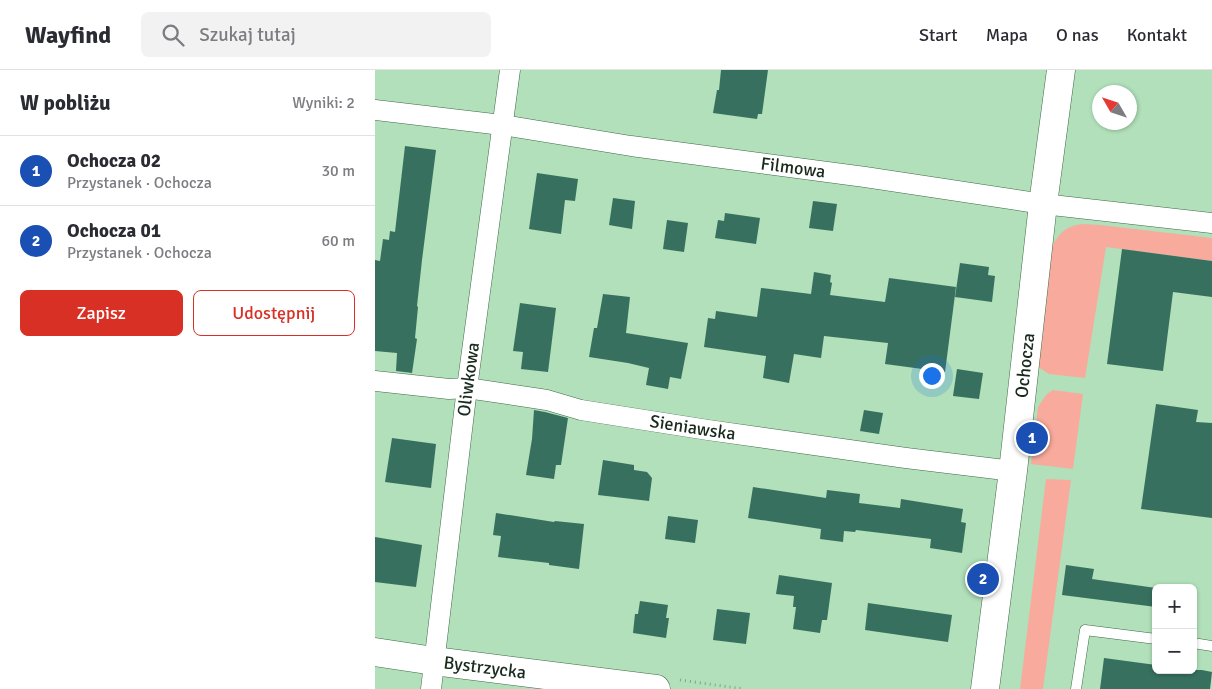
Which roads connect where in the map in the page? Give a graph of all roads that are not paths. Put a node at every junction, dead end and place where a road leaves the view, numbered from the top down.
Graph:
1 (510, 70) edge
2 (1061, 70) edge
3 (375, 110) edge
4 (375, 114) edge
5 (502, 126) junction
6 (1043, 204) junction
7 (1212, 223) edge
8 (375, 381) edge
9 (467, 388) junction
10 (1013, 471) junction
11 (1152, 638) edge
12 (1197, 644) edge
13 (1212, 646) edge
14 (375, 652) edge
15 (434, 661) junction
16 (431, 689) edge
17 (656, 689) edge
18 (985, 689) edge
19 (1076, 689) edge

1 - 5 street, Oliwkowa
2 - 6 street, Ochocza
3 - 4 street
3 - 5 street, Filmowa
5 - 6 street, Filmowa
5 - 9 street, Oliwkowa
6 - 7 street, Filmowa
6 - 10 street, Ochocza
8 - 9 street, Sieniawska
9 - 10 street, Sieniawska
9 - 15 street, Oliwkowa
10 - 18 street, Ochocza
11 - 19 lane
12 - 13 lane
14 - 15 street, Bystrzycka
15 - 16 street, Oliwkowa
15 - 17 street, Bystrzycka

